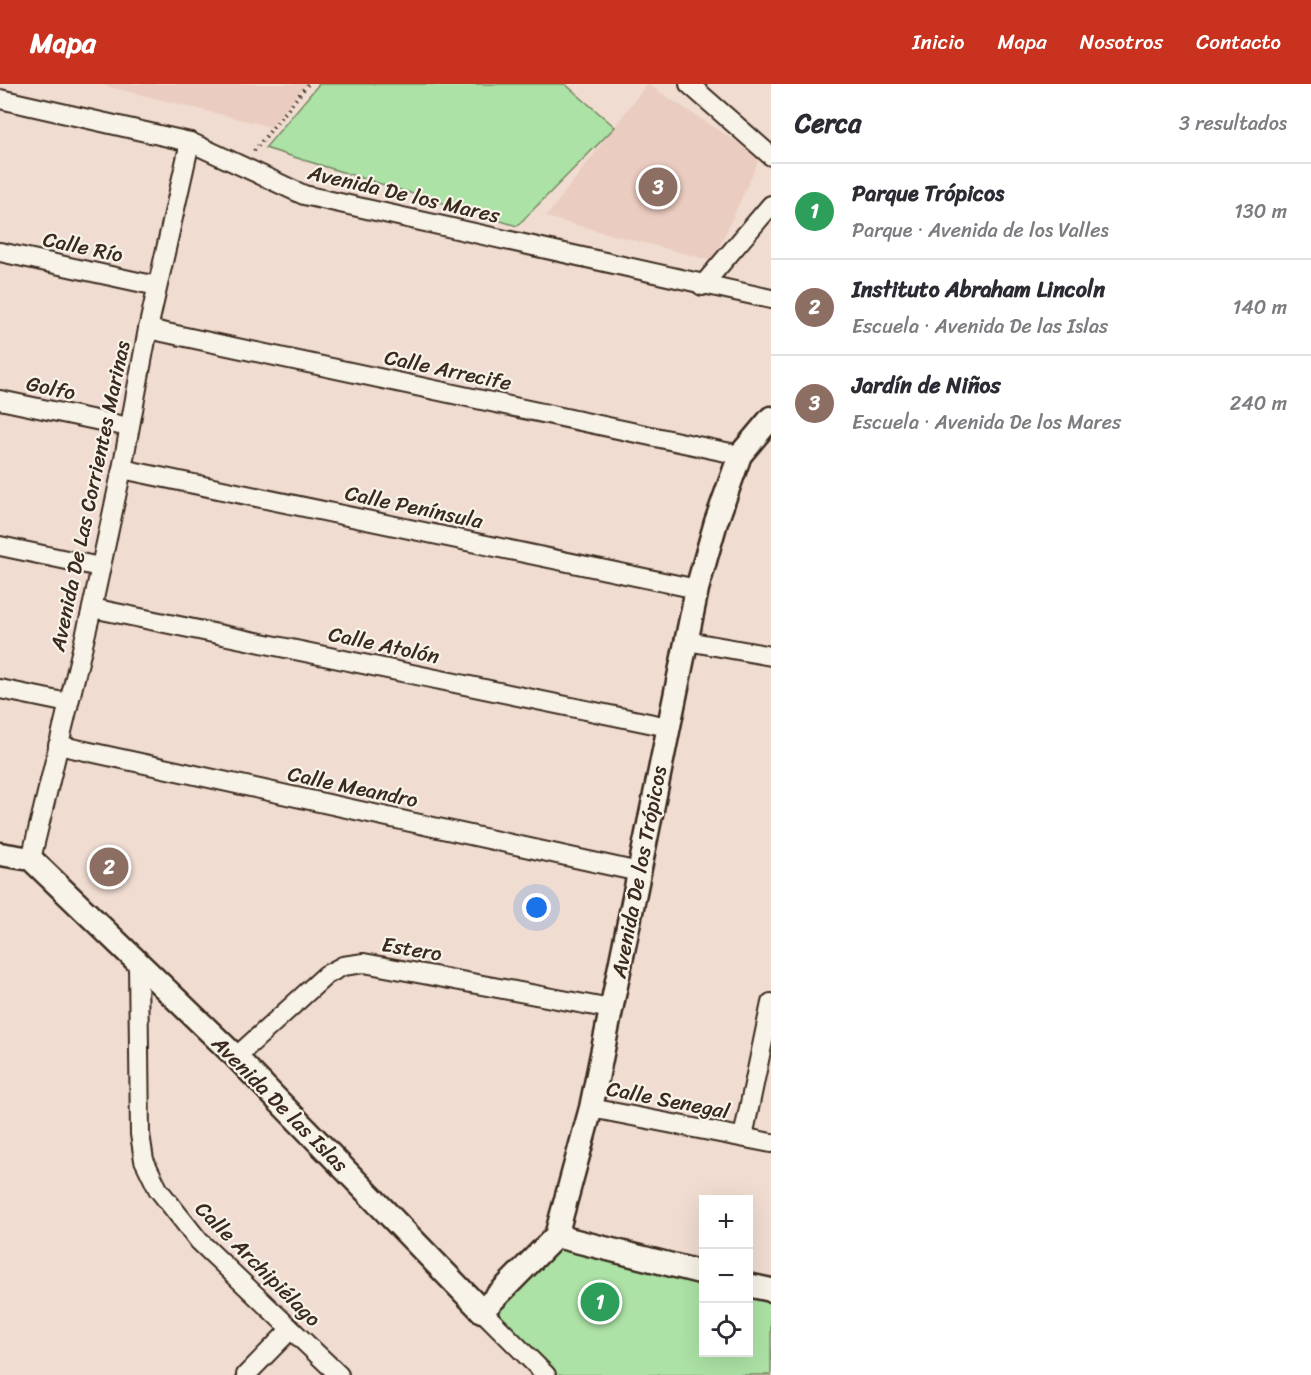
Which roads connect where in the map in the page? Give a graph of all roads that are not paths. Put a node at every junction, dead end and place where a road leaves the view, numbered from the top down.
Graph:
1 (689, 84) edge
2 (0, 99) edge
3 (190, 142) junction
4 (771, 156) edge
5 (771, 205) edge
6 (0, 252) edge
7 (157, 286) junction
8 (702, 286) junction
9 (771, 299) edge
10 (148, 329) junction
11 (0, 400) edge
12 (771, 418) edge
13 (129, 427) junction
14 (740, 456) junction
15 (122, 469) junction
16 (0, 546) edge
17 (100, 567) junction
18 (697, 589) junction
19 (92, 608) junction
20 (687, 641) junction
21 (771, 656) edge
22 (0, 690) edge
23 (68, 703) junction
24 (668, 727) junction
25 (58, 745) junction
26 (0, 854) edge
27 (31, 859) junction
28 (639, 872) junction
29 (138, 965) junction
30 (771, 1003) edge
31 (611, 1009) junction
32 (236, 1057) junction
33 (591, 1108) junction
34 (743, 1137) junction
35 (771, 1143) edge
36 (556, 1236) junction
37 (699, 1272) edge
38 (753, 1286) edge
39 (771, 1290) edge
40 (482, 1311) junction
41 (290, 1330) junction
42 (535, 1372) edge
43 (246, 1375) edge
44 (339, 1375) edge

1 - 4 street
2 - 3 street, Avenida De los Mares
3 - 7 street, Avenida De Las Corrientes Marinas
3 - 8 street, Avenida De los Mares
5 - 8 street
6 - 7 street, Calle Río
7 - 10 street, Avenida De Las Corrientes Marinas
8 - 9 street, Avenida De los Mares
10 - 13 street, Avenida De Las Corrientes Marinas
10 - 14 street, Calle Arrecife
11 - 13 street, Golfo
12 - 14 street, Avenida De los Trópicos
13 - 15 street, Avenida De Las Corrientes Marinas
14 - 18 street, Avenida De los Trópicos
15 - 17 street, Avenida De Las Corrientes Marinas
15 - 18 street, Calle Península
16 - 17 street
17 - 19 street, Avenida De Las Corrientes Marinas
18 - 20 street, Avenida De los Trópicos
19 - 23 street, Avenida De Las Corrientes Marinas
19 - 24 street, Calle Atolón
20 - 21 street
20 - 24 street, Avenida De los Trópicos
22 - 23 street
23 - 25 street, Avenida De Las Corrientes Marinas
24 - 28 street, Avenida De los Trópicos
25 - 27 street, Avenida De Las Corrientes Marinas
25 - 28 street, Calle Meandro
26 - 27 street
27 - 29 street, Avenida De las Islas
28 - 31 street, Avenida De los Trópicos
29 - 32 street, Avenida De las Islas
29 - 41 street, Calle Archipiélago
30 - 34 street
31 - 32 street, Estero
31 - 33 street, Avenida De los Trópicos
32 - 40 street, Avenida De las Islas
33 - 34 street, Calle Senegal
33 - 36 street, Avenida De los Trópicos
34 - 35 street, Calle Senegal
36 - 37 street
36 - 40 street, Avenida De los Trópicos
38 - 39 street
40 - 42 street, Avenida De las Islas
41 - 43 street
41 - 44 street, Calle Archipiélago

